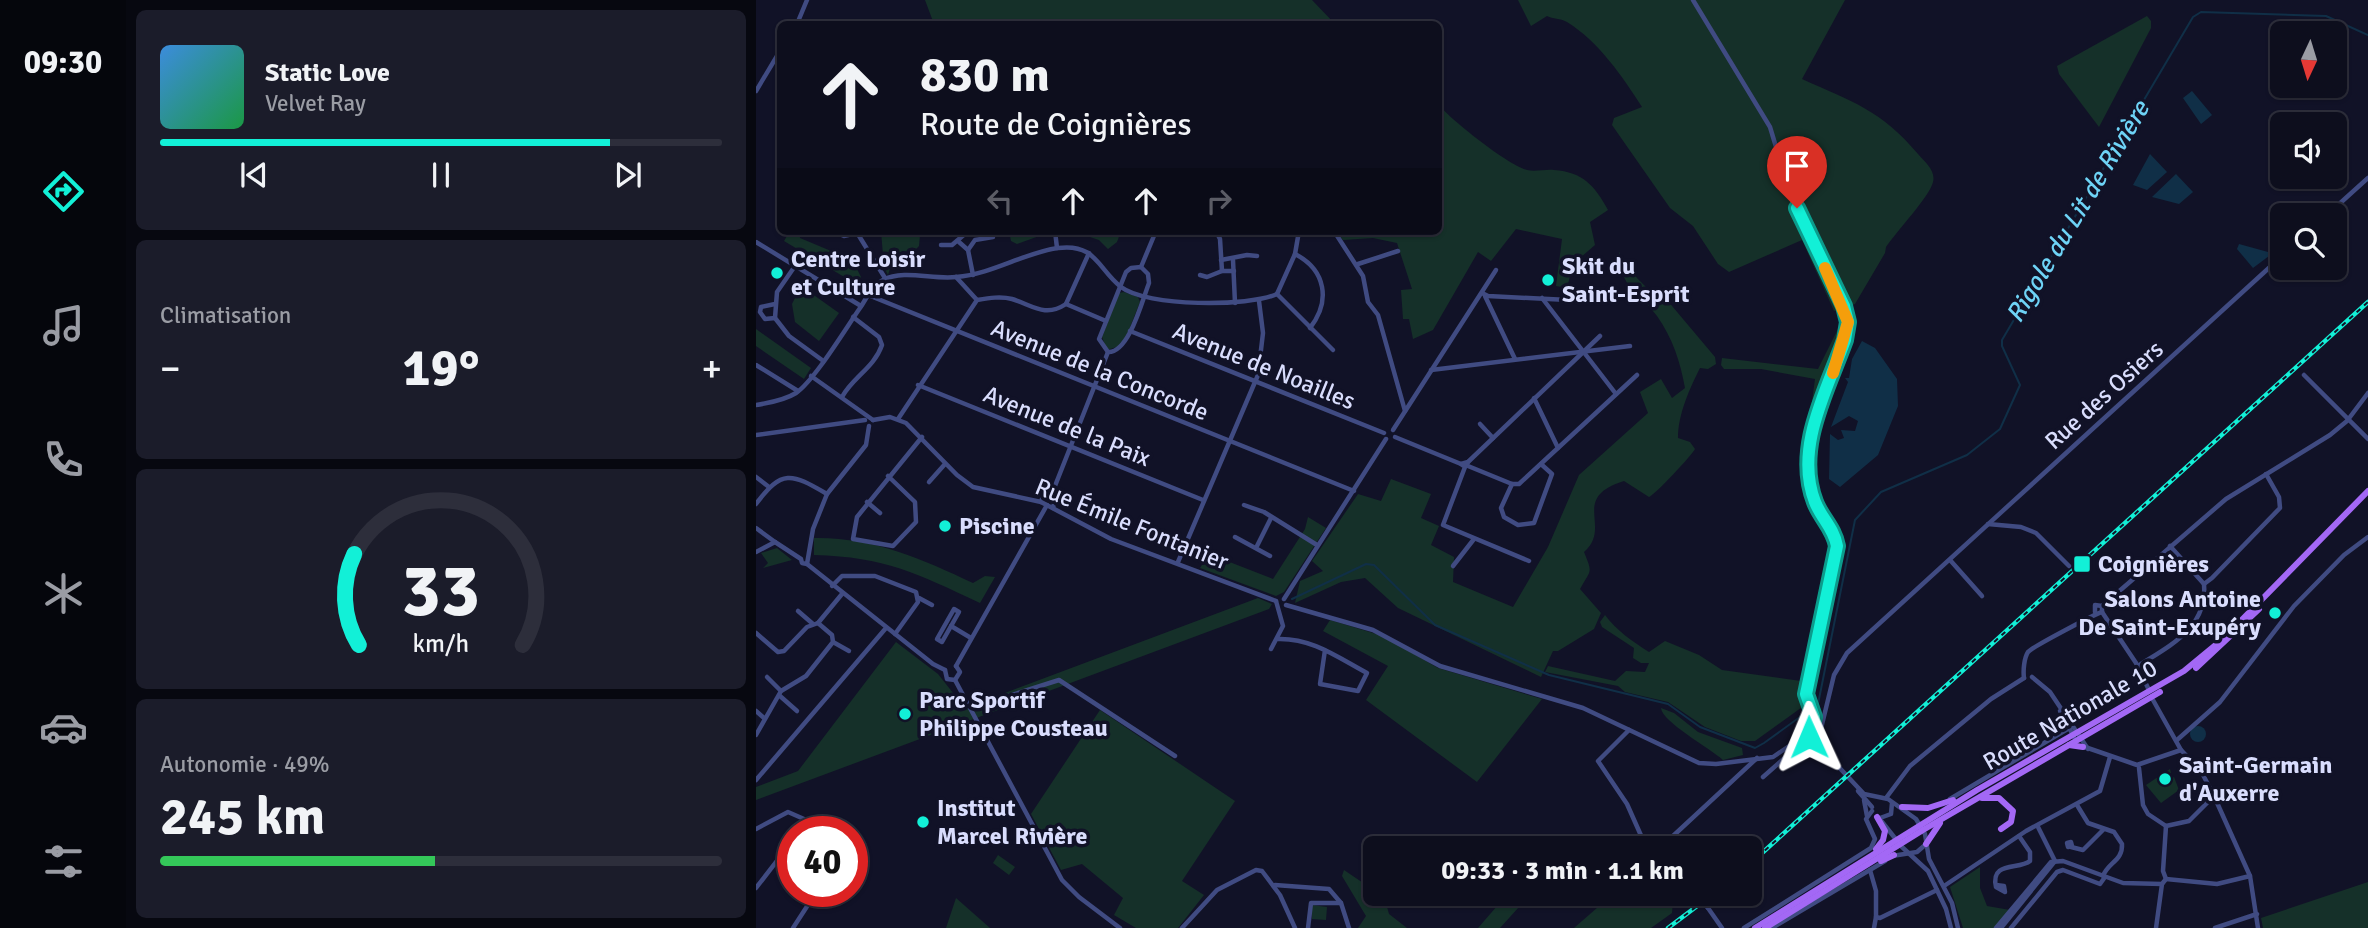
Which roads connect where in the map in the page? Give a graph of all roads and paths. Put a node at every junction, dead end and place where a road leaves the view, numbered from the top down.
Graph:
1 (807, 0) edge
2 (1693, 0) edge
3 (798, 21) edge
4 (777, 56) edge
5 (756, 90) edge
6 (2368, 178) edge
7 (2340, 203) edge
8 (859, 235) edge
9 (964, 235) edge
10 (969, 235) edge
11 (1055, 235) edge
12 (1154, 235) edge
13 (1218, 235) edge
14 (1298, 235) edge
15 (1337, 235) edge
16 (993, 237) dead end
17 (975, 240) junction
18 (756, 242) edge
19 (958, 242) junction
20 (941, 245) dead end
21 (1057, 248) junction
22 (968, 250) junction
23 (1398, 251) dead end
24 (1089, 253) junction
25 (1295, 254) junction
26 (1257, 256) dead end
27 (1222, 260) junction
28 (1233, 260) junction
29 (1358, 264) junction
30 (795, 266) junction
31 (1142, 267) junction
32 (2270, 268) edge
33 (1496, 270) dead end
34 (1222, 271) junction
35 (1234, 271) junction
36 (974, 275) junction
37 (1200, 275) dead end
38 (956, 277) junction
39 (885, 278) junction
40 (1120, 287) junction
41 (1482, 293) junction
42 (1277, 294) junction
43 (868, 295) junction
44 (1144, 296) junction
45 (1542, 298) junction
46 (977, 300) junction
47 (1568, 300) dead end
48 (1259, 301) junction
49 (1235, 303) junction
50 (775, 304) junction
51 (1066, 304) junction
52 (861, 306) junction
53 (853, 317) junction
54 (775, 318) junction
55 (1107, 321) junction
56 (1310, 328) junction
57 (956, 331) junction
58 (1130, 331) junction
59 (1600, 336) dead end
60 (1630, 346) dead end
61 (1333, 350) dead end
62 (1585, 351) junction
63 (1108, 352) junction
64 (1515, 359) junction
65 (822, 360) junction
66 (756, 365) edge
67 (1431, 370) junction
68 (1637, 375) dead end
69 (2304, 375) dead end
70 (811, 376) junction
71 (1255, 381) junction
72 (918, 385) junction
73 (1094, 386) junction
74 (798, 391) junction
75 (2368, 393) edge
76 (1616, 394) junction
77 (842, 397) junction
78 (1534, 398) junction
79 (756, 405) edge
80 (1405, 411) junction
81 (869, 419) junction
82 (898, 419) junction
83 (2347, 421) junction
84 (1480, 424) dead end
85 (1393, 430) junction
86 (1384, 433) junction
87 (756, 435) edge
88 (922, 437) junction
89 (1395, 437) junction
90 (1493, 438) junction
91 (1386, 439) junction
92 (2368, 439) edge
93 (1230, 441) junction
94 (1070, 447) junction
95 (1558, 448) junction
96 (945, 464) junction
97 (1541, 464) junction
98 (1465, 465) junction
99 (2266, 474) junction
100 (888, 476) junction
101 (756, 477) edge
102 (929, 482) dead end
103 (1512, 484) junction
104 (769, 487) junction
105 (1354, 491) junction
106 (2368, 491) edge
107 (827, 494) junction
108 (1051, 496) junction
109 (2368, 497) edge
110 (1203, 500) junction
111 (867, 502) junction
112 (1041, 502) junction
113 (756, 504) edge
114 (1244, 505) dead end
115 (1050, 507) junction
116 (880, 513) dead end
117 (1271, 518) junction
118 (1988, 524) junction
119 (756, 528) edge
120 (1235, 537) dead end
121 (2368, 537) edge
122 (1474, 538) junction
123 (773, 542) junction
124 (1317, 545) junction
125 (1257, 546) junction
126 (2170, 546) junction
127 (756, 552) edge
128 (808, 556) junction
129 (1270, 556) dead end
130 (801, 559) junction
131 (1950, 560) junction
132 (1529, 561) dead end
133 (1178, 562) junction
134 (807, 564) junction
135 (1453, 566) dead end
136 (2069, 566) dead end
137 (2204, 584) junction
138 (832, 586) junction
139 (842, 594) junction
140 (1982, 596) dead end
141 (918, 597) junction
142 (1284, 599) junction
143 (1276, 601) junction
144 (932, 605) dead end
145 (1283, 607) junction
146 (2102, 609) junction
147 (798, 611) dead end
148 (2095, 612) junction
149 (946, 623) junction
150 (816, 624) junction
151 (952, 626) junction
152 (886, 628) junction
153 (756, 633) edge
154 (895, 635) junction
155 (971, 638) junction
156 (1278, 639) junction
157 (833, 642) junction
158 (1271, 649) dead end
159 (1325, 650) junction
160 (849, 651) dead end
161 (956, 666) junction
162 (2138, 666) junction
163 (945, 670) junction
164 (2026, 670) junction
165 (767, 677) dead end
166 (2032, 677) junction
167 (2024, 678) junction
168 (955, 680) junction
169 (2148, 688) dead end
170 (781, 693) junction
171 (2153, 700) dead end
172 (971, 708) junction
173 (756, 711) edge
174 (797, 711) dead end
175 (2060, 711) junction
176 (764, 718) junction
177 (2063, 719) junction
178 (2090, 729) junction
179 (1629, 730) junction
180 (2074, 734) junction
181 (756, 735) edge
182 (2052, 736) junction
183 (1809, 738) junction
184 (2177, 740) junction
185 (1796, 741) junction
186 (2066, 742) junction
187 (1803, 743) junction
188 (1819, 744) junction
189 (2086, 748) junction
190 (2060, 749) junction
191 (2181, 750) junction
192 (1804, 751) junction
193 (1814, 754) junction
194 (1175, 756) dead end
195 (2110, 757) junction
196 (1757, 758) junction
197 (1828, 758) junction
198 (2139, 766) junction
199 (1763, 777) dead end
200 (756, 780) edge
201 (1853, 785) junction
202 (1977, 790) junction
203 (2214, 796) junction
204 (1878, 798) junction
205 (1886, 798) junction
206 (1863, 799) junction
207 (1977, 799) junction
208 (1892, 803) junction
209 (2077, 805) junction
210 (1937, 806) junction
211 (1902, 807) junction
212 (1875, 814) junction
213 (779, 816) edge
214 (797, 816) edge
215 (1867, 816) junction
216 (1947, 816) junction
217 (777, 817) edge
218 (1867, 823) junction
219 (2166, 826) junction
220 (1922, 827) junction
221 (2038, 827) junction
222 (756, 829) edge
223 (2001, 829) dead end
224 (2103, 830) junction
225 (1641, 836) edge
226 (1673, 836) edge
227 (2019, 836) junction
228 (1898, 842) junction
229 (1926, 844) junction
230 (2071, 847) dead end
231 (1908, 852) junction
232 (1894, 855) joint
233 (777, 861) edge
234 (2055, 861) junction
235 (1868, 864) junction
236 (2104, 876) junction
237 (2250, 876) junction
238 (1858, 877) junction
239 (2040, 881) junction
240 (2164, 881) junction
241 (1275, 885) junction
242 (1996, 885) dead end
243 (1874, 886) junction
244 (1944, 886) junction
245 (2046, 886) junction
246 (756, 888) edge
247 (1937, 890) junction
248 (1341, 903) junction
249 (1706, 906) edge
250 (807, 907) edge
251 (1876, 914) junction
252 (2257, 914) junction
253 (2015, 927) edge
254 (793, 928) edge
255 (1121, 928) edge
256 (1182, 928) edge
257 (1295, 928) edge
258 (1308, 928) edge
259 (1349, 928) edge
260 (1722, 928) edge
261 (1744, 928) edge
262 (1755, 928) edge
263 (1765, 928) edge
264 (1772, 928) edge
265 (1874, 928) edge
266 (1951, 928) edge
267 (1958, 928) edge
268 (1998, 928) edge
269 (2156, 928) edge
270 (2215, 928) edge
271 (2258, 928) edge

1 - 3 street
2 - 183 street
4 - 5 street
6 - 7 street
8 - 39 street
9 - 19 street
10 - 17 street
11 - 21 street
12 - 31 street
13 - 27 street
14 - 25 street
15 - 29 street
16 - 17 street
17 - 22 street
18 - 30 street
19 - 20 street
19 - 22 street
21 - 24 street
21 - 36 street
22 - 36 street
23 - 29 street
24 - 40 street
24 - 51 street
25 - 42 street
25 - 56 street
26 - 28 street
27 - 28 street
27 - 34 street
28 - 35 street
29 - 80 street
30 - 50 street
30 - 52 street
31 - 40 street
31 - 44 street
32 - 118 street, Rue des Osiers
33 - 41 street
34 - 35 street
34 - 37 street
35 - 49 street
36 - 38 street
38 - 39 street
38 - 46 street
39 - 43 street
40 - 44 street
40 - 55 street
41 - 45 street
41 - 64 street
41 - 67 street
42 - 48 street
42 - 56 street
43 - 52 street
43 - 57 street, Avenue de la Concorde
44 - 49 street
44 - 58 street
45 - 47 street
45 - 62 street
46 - 51 street
46 - 57 street
48 - 49 street
48 - 71 street
50 - 54 street
50 - 54 street
51 - 55 street
52 - 53 street
53 - 65 street
53 - 77 street
54 - 65 street
55 - 63 street
56 - 61 street
57 - 72 street
57 - 73 street, Avenue de la Concorde
58 - 63 street
58 - 71 street, Avenue de Noailles
59 - 62 street
60 - 62 street
62 - 64 street
62 - 76 street
62 - 78 street
63 - 73 street
64 - 67 street
65 - 70 street
66 - 74 street
67 - 80 street
68 - 76 street
69 - 83 street
70 - 74 street
70 - 77 street
71 - 86 street, Avenue de Noailles
71 - 93 street
72 - 82 street
72 - 94 street, Avenue de la Paix
73 - 93 street, Avenue de la Concorde
73 - 94 street
74 - 79 street
75 - 83 street
76 - 95 street
77 - 81 street
78 - 90 street
78 - 95 street
80 - 85 street
81 - 82 street
81 - 87 street
81 - 107 street
82 - 88 street, Rue Émile Fontanier
83 - 92 street
83 - 99 street
84 - 90 street
85 - 86 street
85 - 89 street
86 - 91 street
88 - 96 street, Rue Émile Fontanier
88 - 100 street
89 - 91 street
89 - 98 street
90 - 98 street
91 - 105 street
93 - 105 street, Avenue de la Concorde
93 - 110 street
94 - 108 street
94 - 110 street, Avenue de la Paix
95 - 97 street
96 - 102 street
96 - 112 street, Rue Émile Fontanier
97 - 103 street
97 - 103 street
98 - 103 street
98 - 122 street
99 - 126 street
99 - 137 street
100 - 111 street
100 - 111 street
101 - 104 street
104 - 107 street
104 - 113 street
105 - 124 street
106 - 178 main road, Route Nationale 10
107 - 128 street
108 - 112 street
108 - 115 street
109 - 178 main road
110 - 133 street
111 - 116 street
112 - 115 street, Rue Émile Fontanier
114 - 117 street
115 - 133 street, Rue Émile Fontanier
115 - 155 street
117 - 124 street
117 - 125 street
118 - 131 street, Rue des Osiers
118 - 136 street
119 - 123 street
120 - 125 street
121 - 184 street
122 - 132 street
122 - 135 street
123 - 127 street
123 - 130 street
124 - 142 street
125 - 129 street
126 - 137 street
126 - 146 street
128 - 130 street
128 - 134 street
130 - 134 street
131 - 140 street
131 - 188 street, Rue des Osiers
133 - 143 street, Rue Émile Fontanier
134 - 138 street
137 - 162 street
138 - 139 street
138 - 141 street
139 - 150 street
139 - 152 street
141 - 144 street
141 - 154 street
142 - 143 street
142 - 145 street
143 - 145 street
145 - 156 street
145 - 179 street
146 - 148 street
146 - 148 street
146 - 162 street
147 - 150 street
148 - 164 street
149 - 151 street
149 - 151 street
149 - 151 street
150 - 153 street
150 - 157 street
151 - 155 street
152 - 154 street
152 - 200 street
154 - 163 street
155 - 161 street
156 - 158 street
156 - 159 street
157 - 160 street
157 - 170 street
159 - 159 street
161 - 163 street
161 - 168 street
162 - 169 street
163 - 168 street
164 - 166 street
164 - 167 street
165 - 170 street
166 - 167 street
166 - 175 street
167 - 205 street
168 - 172 street
170 - 174 street
170 - 176 street
171 - 184 street
172 - 194 street
172 - 255 street
173 - 176 street
175 - 177 street
175 - 180 street
176 - 181 street
177 - 180 street
177 - 182 street
178 - 180 main road
178 - 180 main road
178 - 189 main road
179 - 196 street
179 - 225 street
180 - 182 street
180 - 186 main road
180 - 186 main road
180 - 189 street
180 - 190 main road
182 - 210 street
183 - 185 street
183 - 187 street
183 - 188 street
184 - 191 street
185 - 187 street
185 - 196 street
186 - 189 main road
186 - 190 main road
186 - 202 main road, Route Nationale 10
187 - 192 street
188 - 193 street
188 - 197 street
189 - 195 street
190 - 207 main road
191 - 198 street
191 - 203 street
192 - 193 street
192 - 199 street
193 - 197 street
195 - 198 street
195 - 209 street
196 - 226 street
197 - 201 street
198 - 219 street
201 - 204 street
201 - 206 street
202 - 210 main road
202 - 220 main road, Route Nationale 10
203 - 219 street
203 - 237 street
204 - 205 street
204 - 212 street
205 - 208 street
206 - 212 street
206 - 215 street
207 - 216 main road
207 - 223 main road
208 - 211 street
208 - 212 street
209 - 221 street
209 - 224 street
210 - 211 main road
211 - 220 street
212 - 215 street
212 - 218 street
212 - 228 street
212 - 235 main road
213 - 214 street
215 - 218 street
216 - 220 main road
216 - 229 main road
217 - 222 street
218 - 261 street
219 - 240 street
220 - 228 main road, Route Nationale 10
220 - 229 street
221 - 227 street
221 - 234 street
224 - 230 street
224 - 236 street
227 - 242 street
227 - 244 street
228 - 231 street
228 - 235 main road, Route Nationale 10
229 - 231 street
229 - 244 street
231 - 232 street
231 - 247 street
232 - 235 main road
233 - 246 street
234 - 236 street
234 - 239 street
234 - 268 street
235 - 238 street
235 - 243 street
235 - 262 main road, Route Nationale 10
235 - 263 main road
236 - 240 street
236 - 245 street
237 - 240 street
237 - 252 street
238 - 243 street
238 - 264 street
239 - 245 street
239 - 268 street
240 - 269 street
241 - 248 street
241 - 256 street
241 - 257 street
243 - 251 street
244 - 267 street
245 - 253 street
247 - 251 street
247 - 266 street
248 - 258 street
248 - 259 street
249 - 260 street, bridge
250 - 254 street
251 - 265 street
252 - 270 street
252 - 271 street

